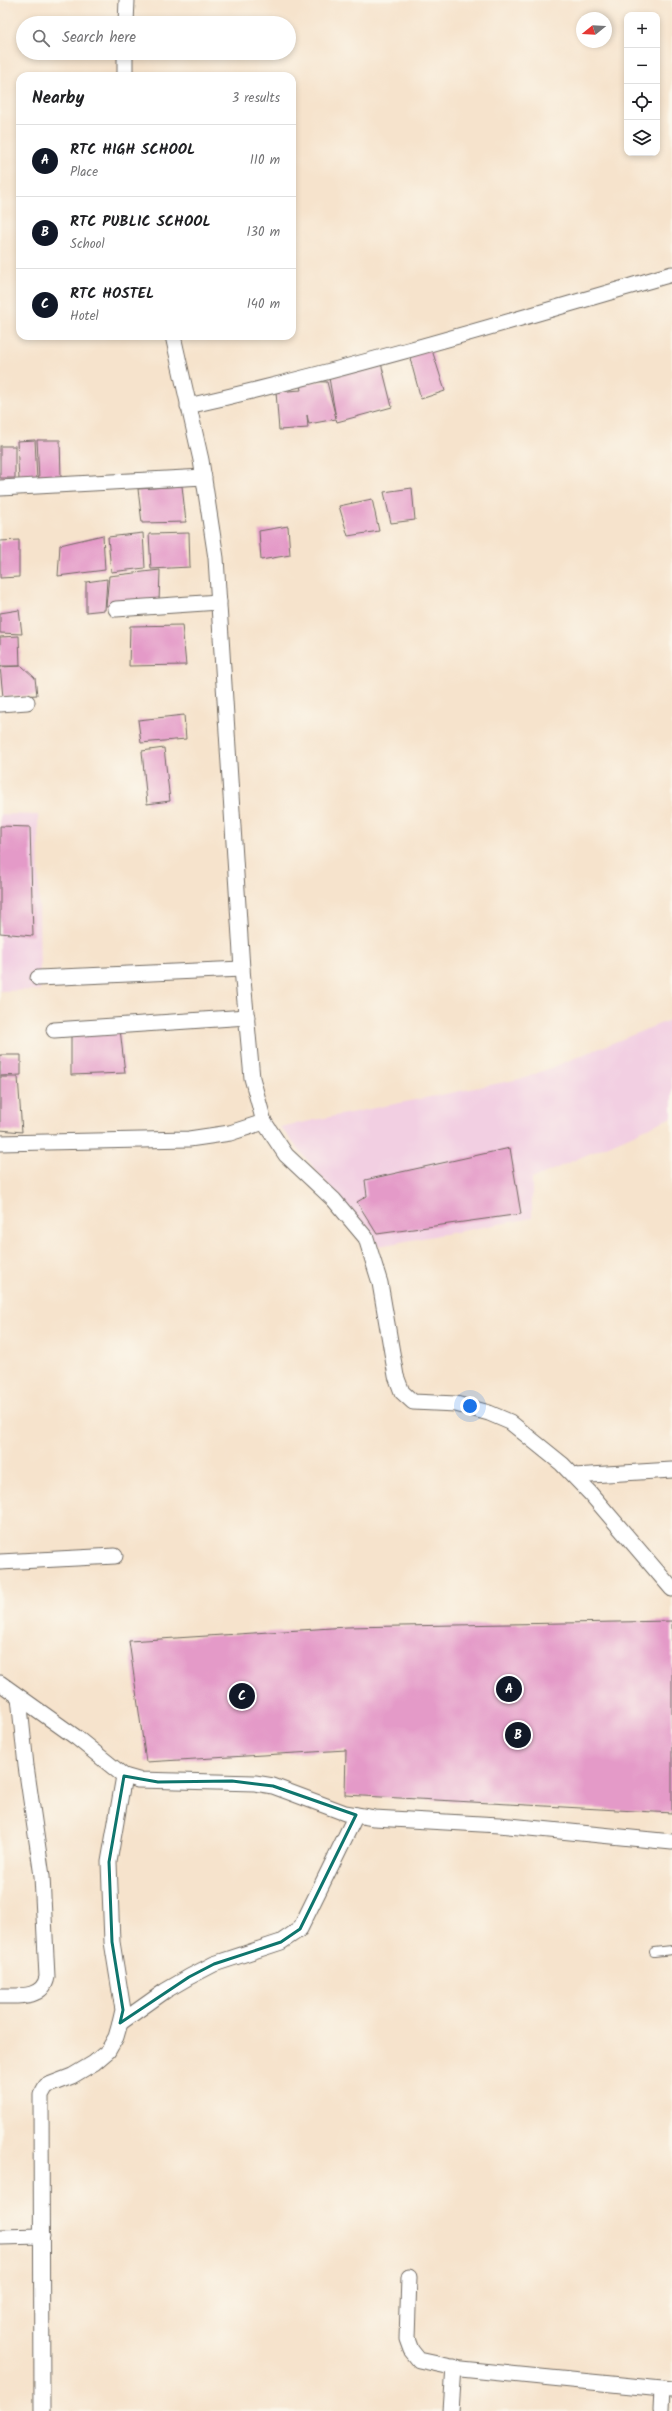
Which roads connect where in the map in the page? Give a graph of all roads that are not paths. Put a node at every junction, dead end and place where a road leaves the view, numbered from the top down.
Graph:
1 (127, 0) edge
2 (126, 16) edge
3 (125, 60) edge
4 (125, 72) edge
5 (672, 274) edge
6 (174, 340) edge
7 (188, 406) junction
8 (204, 477) junction
9 (0, 488) edge
10 (219, 602) junction
11 (116, 609) dead end
12 (27, 702) dead end
13 (0, 704) edge
14 (242, 969) junction
15 (38, 978) dead end
16 (247, 1017) junction
17 (54, 1030) dead end
18 (264, 1122) junction
19 (0, 1143) edge
20 (672, 1470) edge
21 (574, 1476) junction
22 (115, 1556) dead end
23 (0, 1562) edge
24 (672, 1589) edge
25 (0, 1683) edge
26 (19, 1697) junction
27 (124, 1776) junction
28 (356, 1815) junction
29 (672, 1842) edge
30 (672, 1950) edge
31 (654, 1952) dead end
32 (0, 1996) edge
33 (120, 2023) junction
34 (42, 2236) junction
35 (0, 2237) edge
36 (409, 2277) dead end
37 (454, 2367) junction
38 (667, 2390) edge
39 (42, 2411) edge
40 (451, 2411) edge
41 (661, 2411) edge

1 - 2 street
3 - 4 street
5 - 7 street
6 - 7 street
7 - 8 street
8 - 9 street
8 - 10 street
10 - 11 street
10 - 14 street
12 - 13 street
14 - 15 street
14 - 16 street
16 - 17 street
16 - 18 street
18 - 19 street
18 - 21 street
20 - 21 street
21 - 24 street
22 - 23 street
25 - 26 street
26 - 27 street
26 - 32 street
27 - 28 street
27 - 33 street
28 - 29 street
28 - 33 street
30 - 31 lane
33 - 34 street
34 - 35 street
34 - 39 street
36 - 37 street
37 - 38 street
37 - 40 street
38 - 41 street

